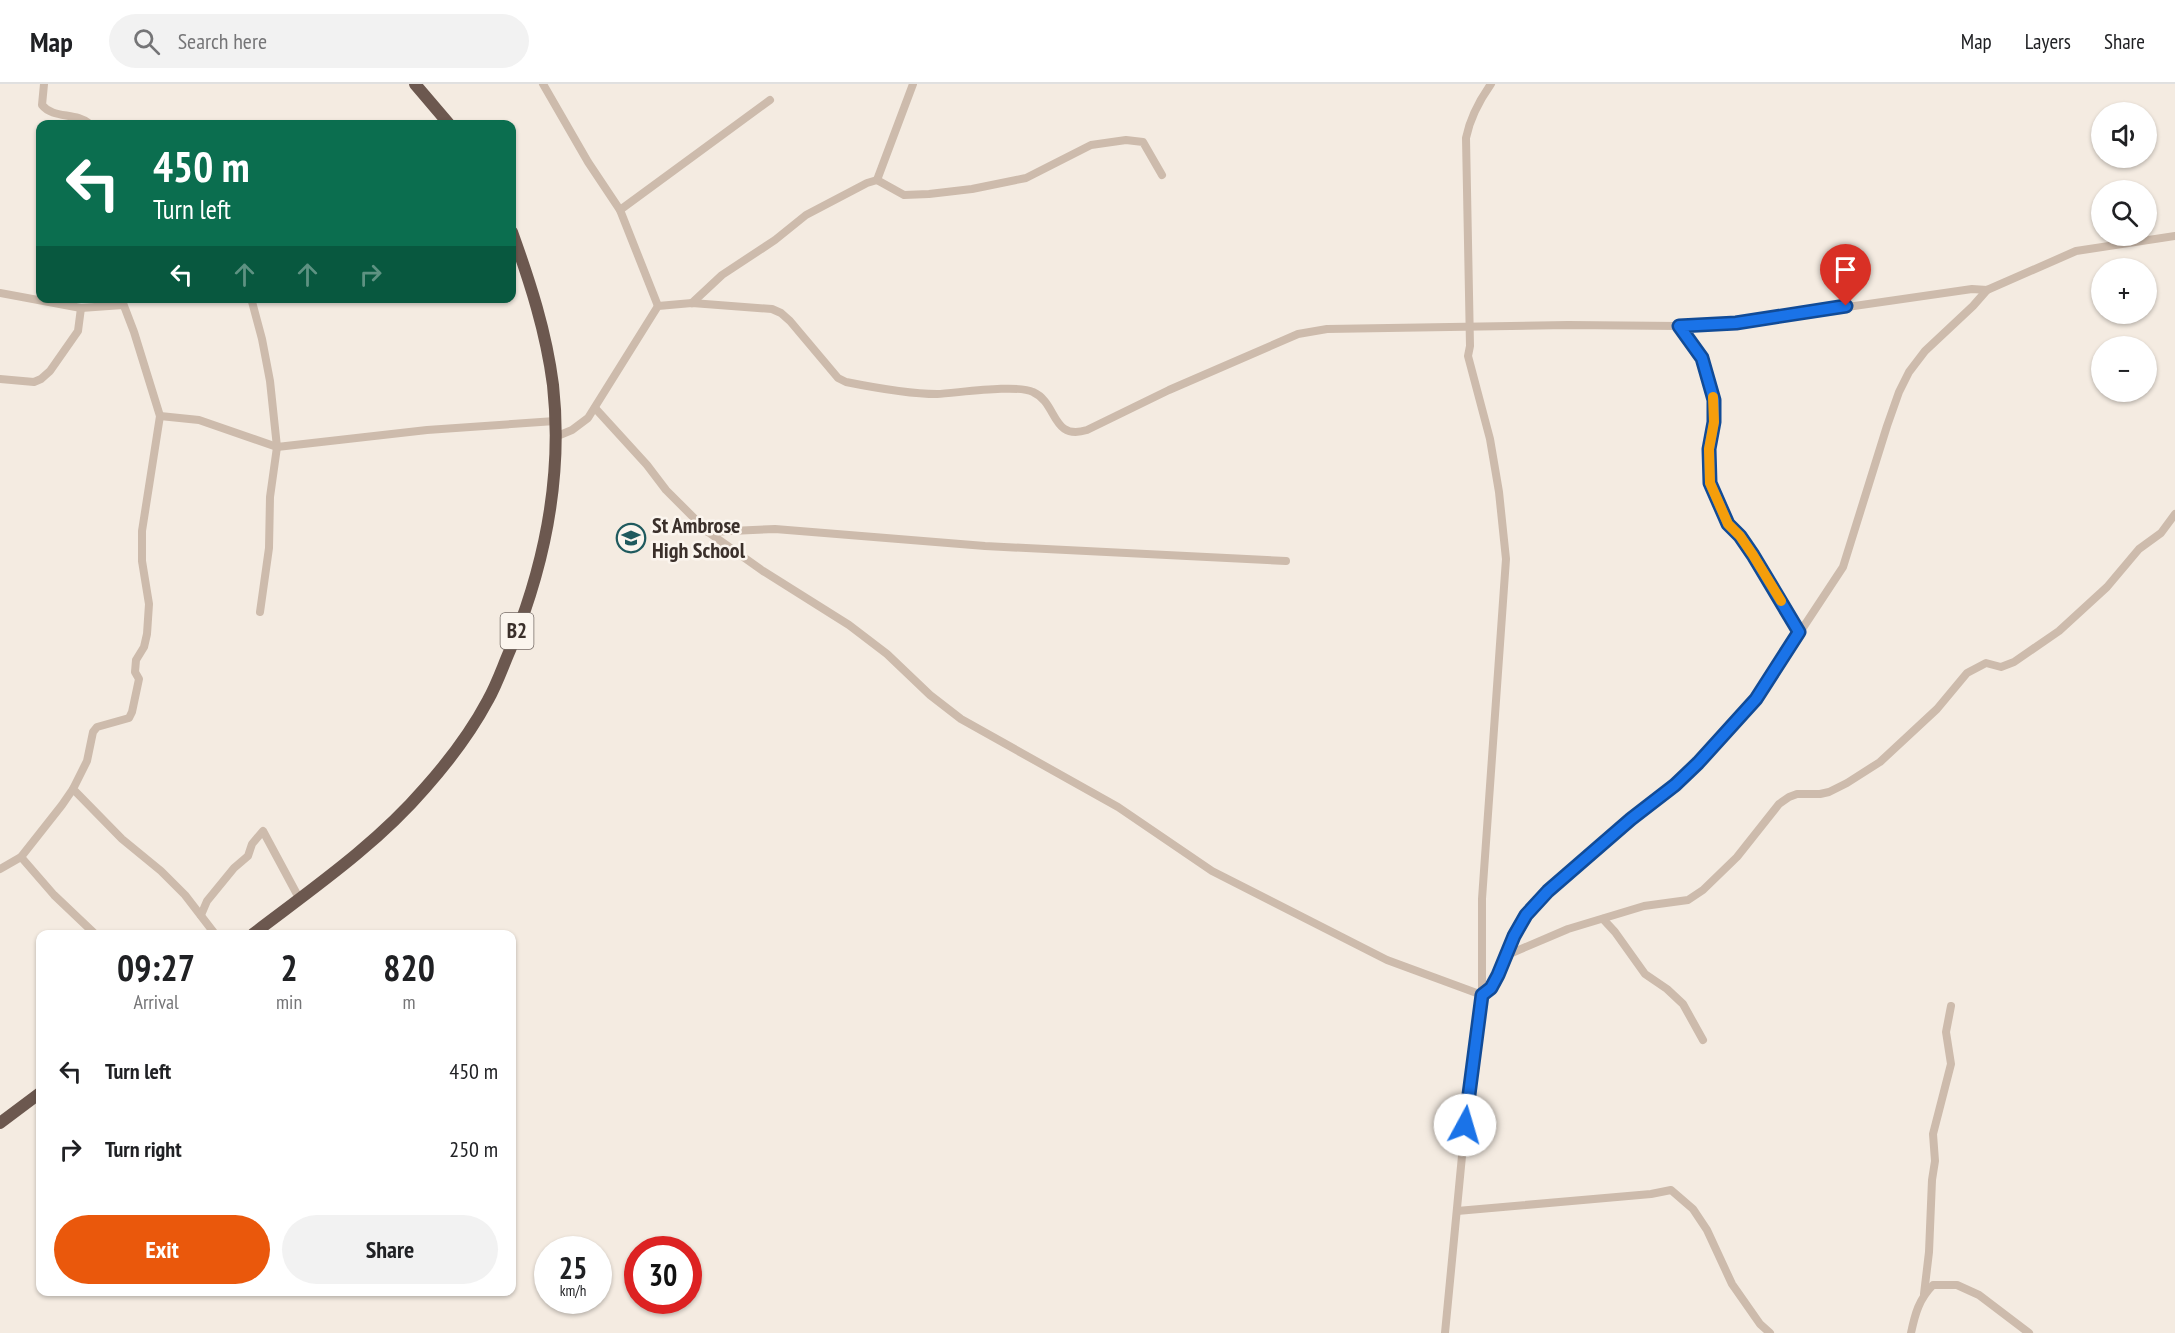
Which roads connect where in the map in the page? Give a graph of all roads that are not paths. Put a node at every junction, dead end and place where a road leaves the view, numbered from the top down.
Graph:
1 (44, 84) edge
2 (415, 84) edge
3 (543, 84) edge
4 (913, 84) edge
5 (1491, 84) edge
6 (770, 100) dead end
7 (82, 120) edge
8 (446, 120) edge
9 (1162, 175) dead end
10 (877, 180) junction
11 (620, 210) junction
12 (2175, 236) edge
13 (516, 243) edge
14 (1987, 290) junction
15 (0, 293) edge
16 (36, 300) edge
17 (54, 303) edge
18 (115, 303) edge
19 (122, 303) edge
20 (252, 303) edge
21 (692, 303) junction
22 (658, 306) junction
23 (81, 308) junction
24 (1679, 326) junction
25 (1469, 327) junction
26 (0, 379) edge
27 (595, 408) junction
28 (160, 416) junction
29 (555, 421) junction
30 (555, 437) junction
31 (277, 447) junction
32 (2175, 514) edge
33 (708, 532) junction
34 (1286, 561) dead end
35 (260, 612) dead end
36 (1799, 632) junction
37 (73, 789) junction
38 (21, 857) junction
39 (0, 868) edge
40 (298, 898) junction
41 (201, 915) junction
42 (1603, 919) junction
43 (91, 930) edge
44 (212, 930) edge
45 (258, 930) edge
46 (1507, 955) junction
47 (1482, 995) junction
48 (1952, 1006) dead end
49 (1703, 1040) dead end
50 (36, 1096) edge
51 (0, 1123) edge
52 (1457, 1211) junction
53 (1924, 1294) junction
54 (1445, 1333) edge
55 (1770, 1333) edge
56 (1911, 1333) edge
57 (2029, 1333) edge

1 - 7 street
2 - 8 highway
3 - 11 street
4 - 10 street
5 - 25 street
6 - 11 street
9 - 10 street
10 - 21 street
11 - 22 street
12 - 14 street
13 - 29 highway, B2
14 - 24 street
14 - 36 street
15 - 16 street
17 - 23 street
18 - 23 street
19 - 28 street
20 - 31 street
21 - 22 street
21 - 25 street
22 - 27 street
23 - 26 street
24 - 25 street
24 - 36 street
25 - 47 street
27 - 30 street
27 - 33 street
28 - 31 street
28 - 37 street
29 - 30 highway, B2
29 - 31 street
30 - 40 highway, B2
31 - 35 street
32 - 42 street
33 - 34 street
33 - 47 street
36 - 46 street
37 - 38 street
37 - 41 street
38 - 39 street
38 - 43 street
40 - 41 street
40 - 45 highway, B2
41 - 44 street
42 - 46 street
42 - 49 street
46 - 47 street
47 - 52 street
48 - 53 street
50 - 51 highway
52 - 54 street
52 - 55 street
53 - 56 street
53 - 57 street

